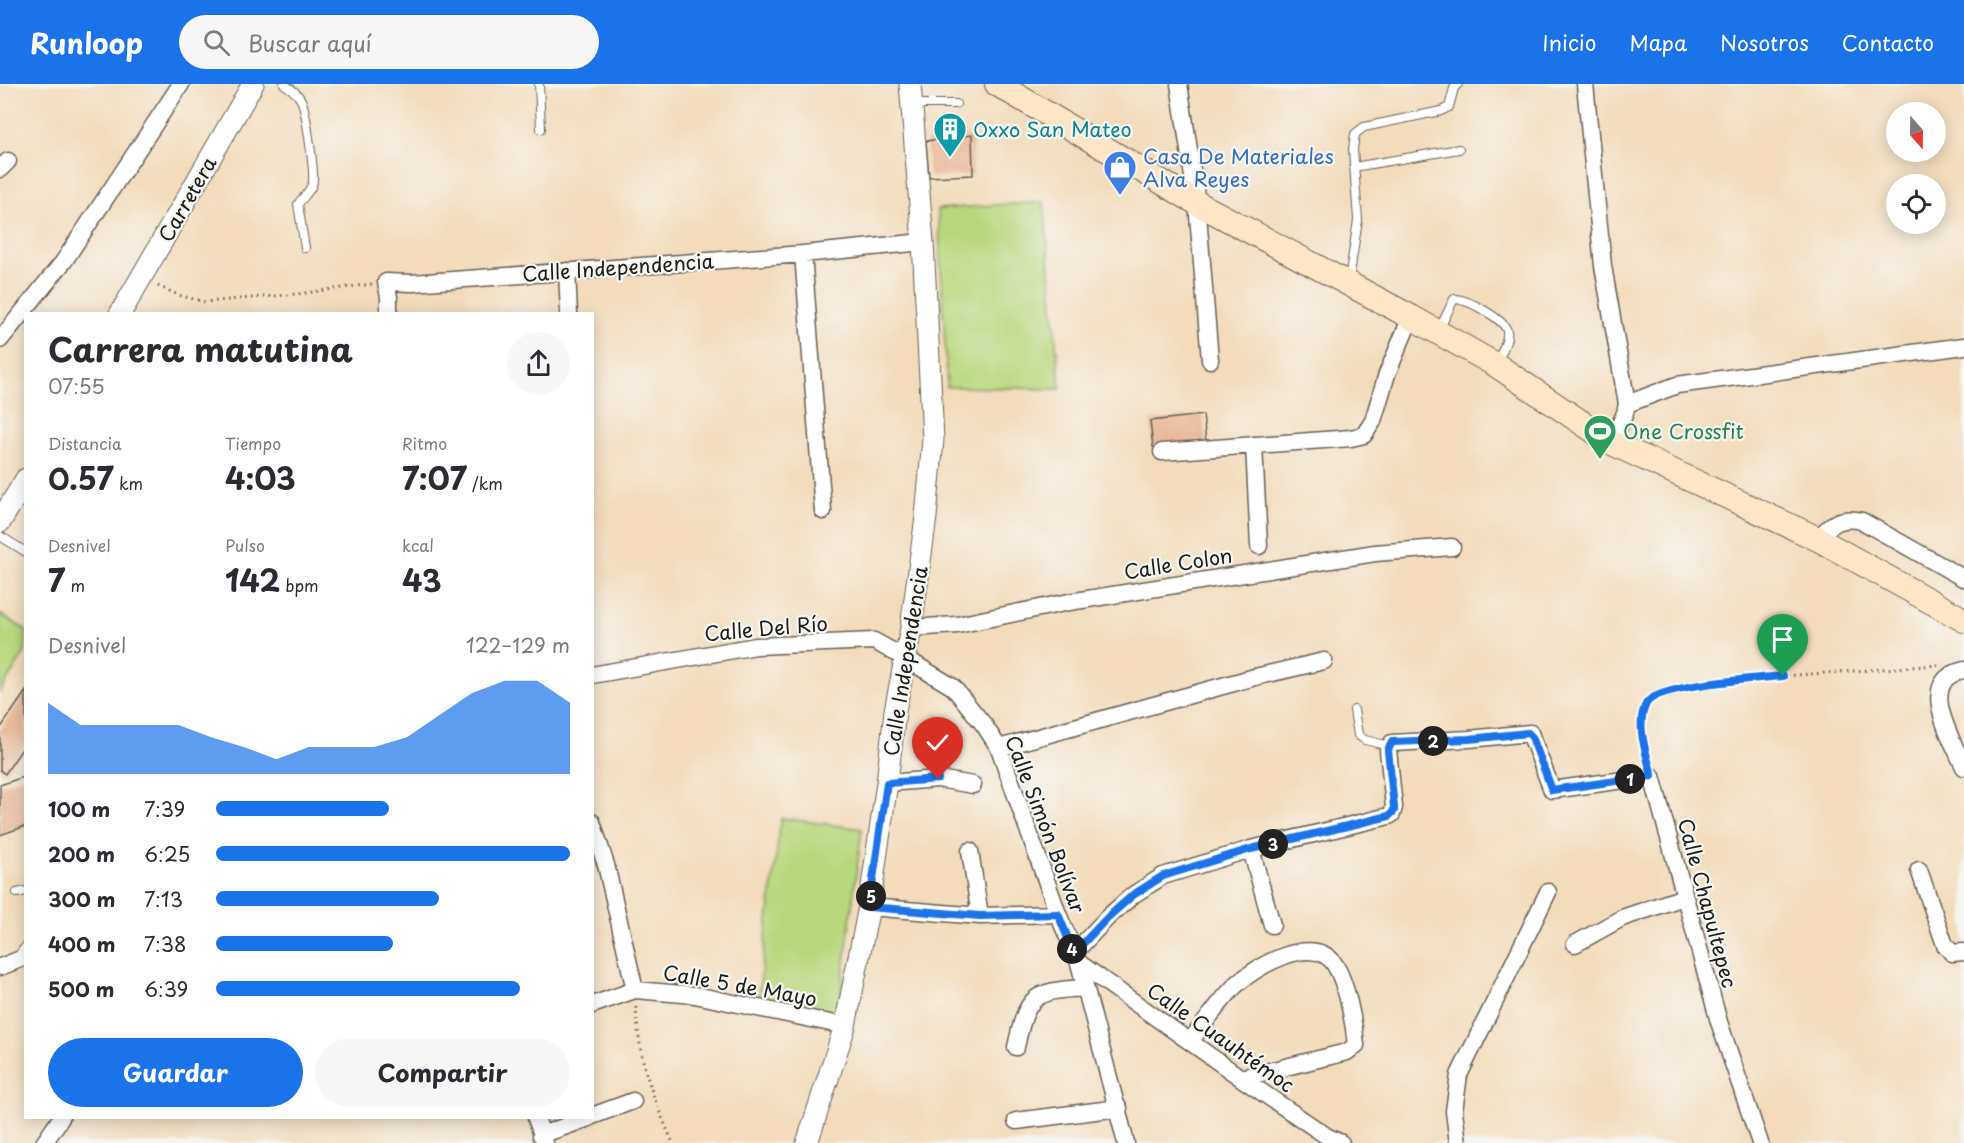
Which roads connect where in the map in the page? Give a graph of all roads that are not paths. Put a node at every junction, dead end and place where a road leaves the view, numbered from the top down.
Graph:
1 (181, 84) edge
2 (253, 84) edge
3 (284, 84) edge
4 (539, 84) edge
5 (997, 84) edge
6 (1179, 84) edge
7 (1458, 84) edge
8 (1585, 84) edge
9 (911, 94) edge
10 (956, 104) dead end
11 (541, 129) dead end
12 (1459, 149) dead end
13 (1354, 167) junction
14 (1197, 203) junction
15 (923, 242) junction
16 (304, 248) dead end
17 (803, 254) junction
18 (567, 271) junction
19 (1349, 284) junction
20 (121, 312) edge
21 (389, 312) edge
22 (568, 312) edge
23 (1411, 317) junction
24 (1438, 332) junction
25 (0, 340) edge
26 (1964, 346) edge
27 (1210, 360) dead end
28 (1496, 365) junction
29 (1627, 404) junction
30 (1612, 443) junction
31 (1254, 445) junction
32 (1162, 452) dead end
33 (24, 482) edge
34 (823, 511) dead end
35 (0, 522) edge
36 (0, 536) edge
37 (1818, 539) junction
38 (1259, 546) dead end
39 (1452, 547) dead end
40 (24, 551) edge
41 (1963, 578) edge
42 (1964, 620) edge
43 (911, 628) junction
44 (905, 657) junction
45 (1324, 661) dead end
46 (1956, 667) edge
47 (594, 675) edge
48 (1354, 711) dead end
49 (1389, 746) junction
50 (999, 748) junction
51 (1964, 767) edge
52 (887, 783) junction
53 (973, 785) dead end
54 (594, 835) edge
55 (1251, 849) junction
56 (970, 851) dead end
57 (599, 867) edge
58 (1918, 870) dead end
59 (1548, 892) dead end
60 (1684, 897) junction
61 (869, 907) junction
62 (1058, 914) junction
63 (980, 916) junction
64 (1272, 925) dead end
65 (1575, 944) dead end
66 (24, 948) edge
67 (1964, 952) edge
68 (1077, 958) junction
69 (13, 962) edge
70 (24, 973) edge
71 (1084, 988) junction
72 (635, 990) junction
73 (594, 1004) edge
74 (845, 1026) junction
75 (1190, 1041) junction
76 (1016, 1047) dead end
77 (1241, 1078) junction
78 (633, 1101) dead end
79 (1119, 1108) junction
80 (594, 1116) edge
81 (60, 1119) edge
82 (536, 1119) edge
83 (587, 1119) edge
84 (1016, 1121) dead end
85 (543, 1139) edge
86 (44, 1143) edge
87 (807, 1143) edge
88 (1126, 1143) edge
89 (1341, 1143) edge
90 (1458, 1143) edge
91 (1760, 1143) edge

1 - 25 street
2 - 20 street, Carretera
3 - 16 lane
4 - 11 lane
5 - 14 main road
6 - 14 street
7 - 13 lane
8 - 29 street
9 - 10 lane
9 - 15 street, Calle Independencia
12 - 13 lane
13 - 19 lane
14 - 19 main road
14 - 27 street
15 - 17 street, Calle Independencia
15 - 43 street, Calle Independencia
17 - 18 street, Calle Independencia
17 - 34 street
18 - 21 street, Calle Independencia
18 - 22 street
19 - 23 main road
23 - 24 main road
23 - 31 street
24 - 28 main road
24 - 28 lane
26 - 29 street
28 - 30 main road
29 - 30 street
30 - 37 main road
31 - 32 street
31 - 38 street
33 - 35 street
36 - 40 lane
37 - 41 street
37 - 42 main road
39 - 43 street, Calle Colon
43 - 44 street, Calle Independencia
44 - 47 street, Calle Del Río
44 - 50 street, Calle Simón Bolívar
44 - 52 street, Calle Independencia
45 - 50 street
46 - 51 street
48 - 49 lane
49 - 55 street
49 - 60 street, Calle Chapultepec
50 - 62 street, Calle Simón Bolívar
52 - 53 street
52 - 61 street, Calle Independencia
54 - 57 street
55 - 64 street
55 - 68 street
56 - 63 street
57 - 72 street
58 - 67 street
59 - 90 street
60 - 65 street
60 - 91 street, Calle Chapultepec
61 - 63 street
61 - 74 street, Calle Independencia
62 - 63 street
62 - 68 street, Calle Simón Bolívar
66 - 69 lane
68 - 71 street, Calle Simón Bolívar
68 - 75 street, Calle Cuauhtémoc
69 - 70 street
71 - 76 street
71 - 79 street, Calle Simón Bolívar
72 - 73 street, Calle 5 de Mayo
72 - 74 street, Calle 5 de Mayo
74 - 87 street, Calle Independencia
75 - 77 street, Calle Cuauhtémoc
75 - 77 street
77 - 89 street, Calle Cuauhtémoc
78 - 80 street
79 - 84 street
79 - 88 street, Calle Simón Bolívar
81 - 86 street
82 - 85 street
83 - 85 street

